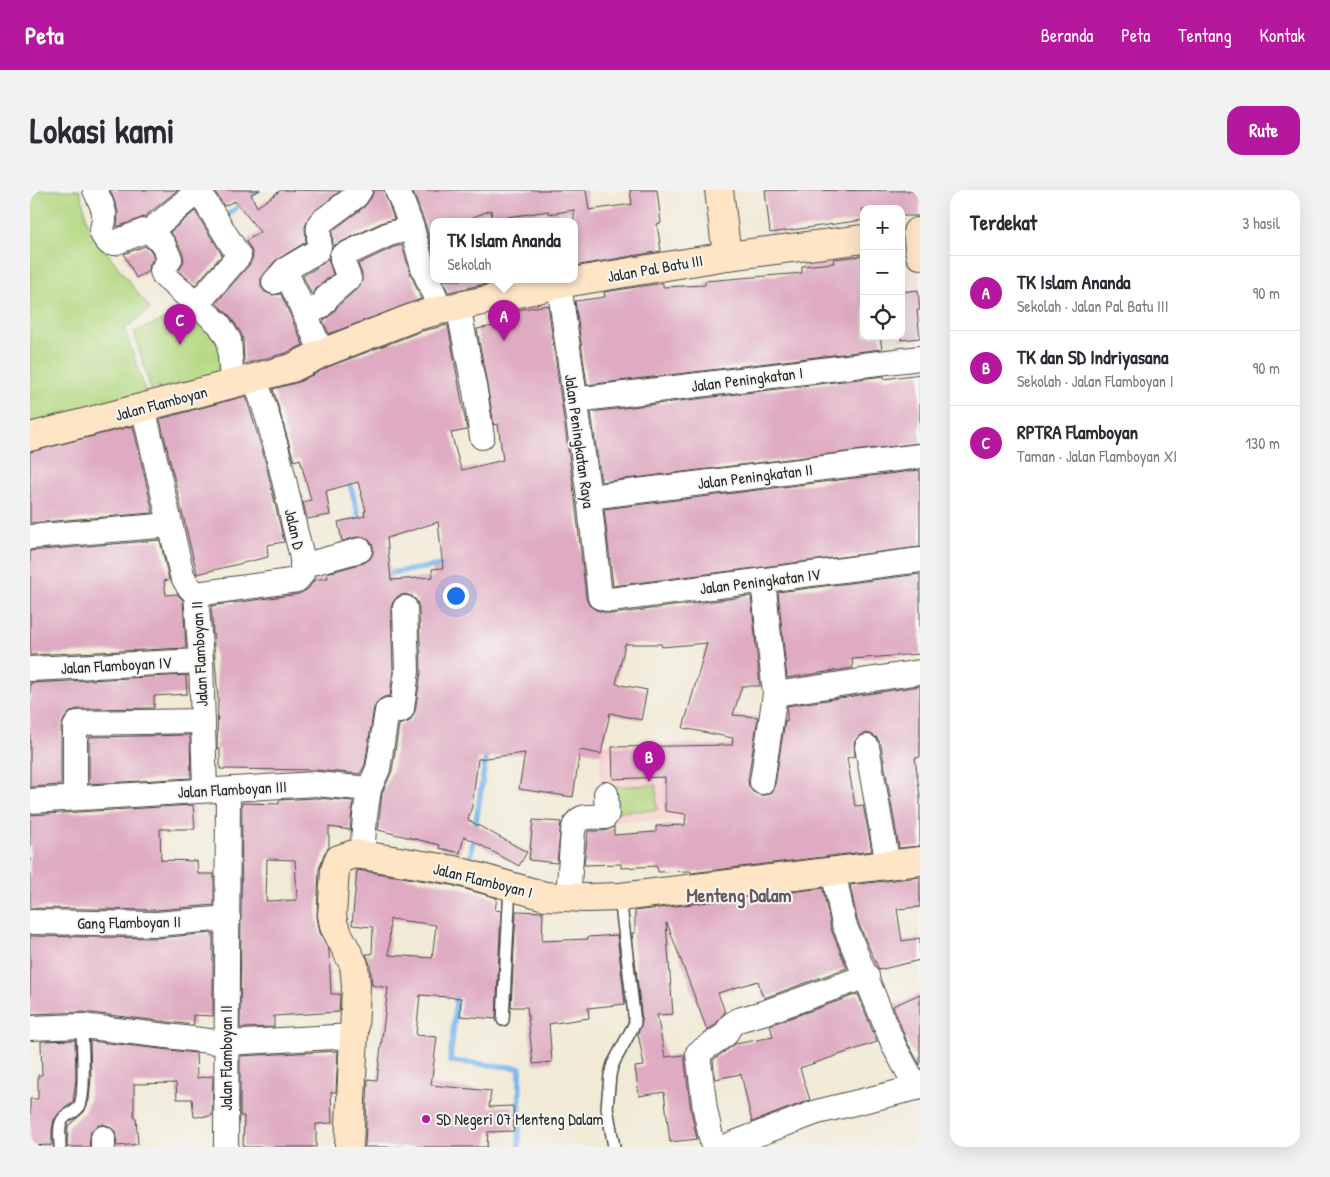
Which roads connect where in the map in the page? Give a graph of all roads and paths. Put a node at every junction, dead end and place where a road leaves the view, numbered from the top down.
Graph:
1 (95, 190) edge
2 (198, 190) edge
3 (360, 190) edge
4 (397, 190) edge
5 (719, 190) edge
6 (412, 228) junction
7 (149, 230) junction
8 (860, 239) edge
9 (727, 256) junction
10 (430, 278) edge
11 (578, 281) edge
12 (433, 283) edge
13 (565, 283) edge
14 (559, 284) junction
15 (196, 305) junction
16 (450, 308) junction
17 (305, 314) junction
18 (920, 358) edge
19 (309, 360) junction
20 (243, 381) junction
21 (575, 400) junction
22 (143, 407) junction
23 (30, 437) edge
24 (482, 437) dead end
25 (920, 456) edge
26 (589, 496) junction
27 (170, 526) junction
28 (30, 537) edge
29 (360, 550) dead end
30 (920, 560) edge
31 (302, 566) junction
32 (763, 580) junction
33 (196, 594) junction
34 (600, 597) joint
35 (404, 608) dead end
36 (201, 661) junction
37 (30, 669) edge
38 (920, 672) edge
39 (775, 694) junction
40 (203, 721) junction
41 (866, 748) dead end
42 (762, 782) dead end
43 (369, 789) junction
44 (205, 790) junction
45 (228, 790) junction
46 (606, 794) dead end
47 (75, 798) junction
48 (30, 801) edge
49 (362, 855) junction
50 (920, 861) edge
51 (888, 865) junction
52 (834, 870) junction
53 (510, 886) junction
54 (568, 897) junction
55 (620, 897) junction
56 (228, 918) junction
57 (30, 922) edge
58 (867, 976) junction
59 (503, 1020) dead end
60 (82, 1026) junction
61 (30, 1028) edge
62 (353, 1036) junction
63 (226, 1043) junction
64 (919, 1088) edge
65 (60, 1147) edge
66 (226, 1147) edge
67 (349, 1147) edge
68 (614, 1147) edge
69 (712, 1147) edge
70 (724, 1147) edge

1 - 7 street
2 - 7 street
2 - 15 street
3 - 17 street
4 - 6 street
5 - 9 street, Jalan Pal Batu III
6 - 10 street
6 - 17 street
7 - 15 street, Jalan D
8 - 9 street
9 - 11 street, Jalan Pal Batu III
12 - 16 street
13 - 14 street, Jalan Pal Batu III
14 - 16 street, Jalan Pal Batu III
14 - 21 street, Jalan Peningkatan Raya
15 - 20 street, Jalan D
16 - 19 street, Jalan Pal Batu III
16 - 24 street
17 - 19 street
18 - 21 street, Jalan Peningkatan I
19 - 20 street, Jalan Flamboyan
20 - 22 street, Jalan Flamboyan
20 - 31 street, Jalan D
21 - 26 street, Jalan Peningkatan Raya
22 - 23 street, Jalan Flamboyan
22 - 27 street, Jalan Flamboyan II
25 - 26 street, Jalan Peningkatan II
26 - 34 street, Jalan Peningkatan Raya
27 - 28 street
27 - 33 street, Jalan Flamboyan II
29 - 31 street
30 - 32 street, Jalan Peningkatan IV
31 - 33 street, Jalan D
32 - 34 street, Jalan Peningkatan IV
32 - 39 street
33 - 36 street, Jalan Flamboyan II
35 - 43 street
36 - 37 street, Jalan Flamboyan IV
36 - 40 street, Jalan Flamboyan II
38 - 39 street
39 - 42 street
40 - 44 street, Jalan Flamboyan II
40 - 47 street
41 - 51 street
43 - 45 street, Jalan Flamboyan III
43 - 49 street
44 - 45 street, Jalan Flamboyan III
44 - 47 street, Jalan Flamboyan III
45 - 56 street, Jalan Flamboyan II
46 - 54 street
47 - 48 street, Jalan Flamboyan III
49 - 53 street, Jalan Flamboyan I
49 - 62 street, Jalan Flamboyan I
50 - 51 street, Jalan Flamboyan I
51 - 52 street, Jalan Flamboyan I
52 - 55 street, Jalan Flamboyan I
52 - 58 street
53 - 54 street, Jalan Flamboyan I
53 - 59 lane
54 - 55 street, Jalan Flamboyan I
55 - 68 lane
56 - 57 street, Gang Flamboyan II
56 - 63 street, Jalan Flamboyan II
58 - 64 street
58 - 69 street
60 - 61 street
60 - 63 street
60 - 65 lane
62 - 63 street
62 - 67 street, Jalan Flamboyan I
63 - 66 street, Jalan Flamboyan II
64 - 70 street

